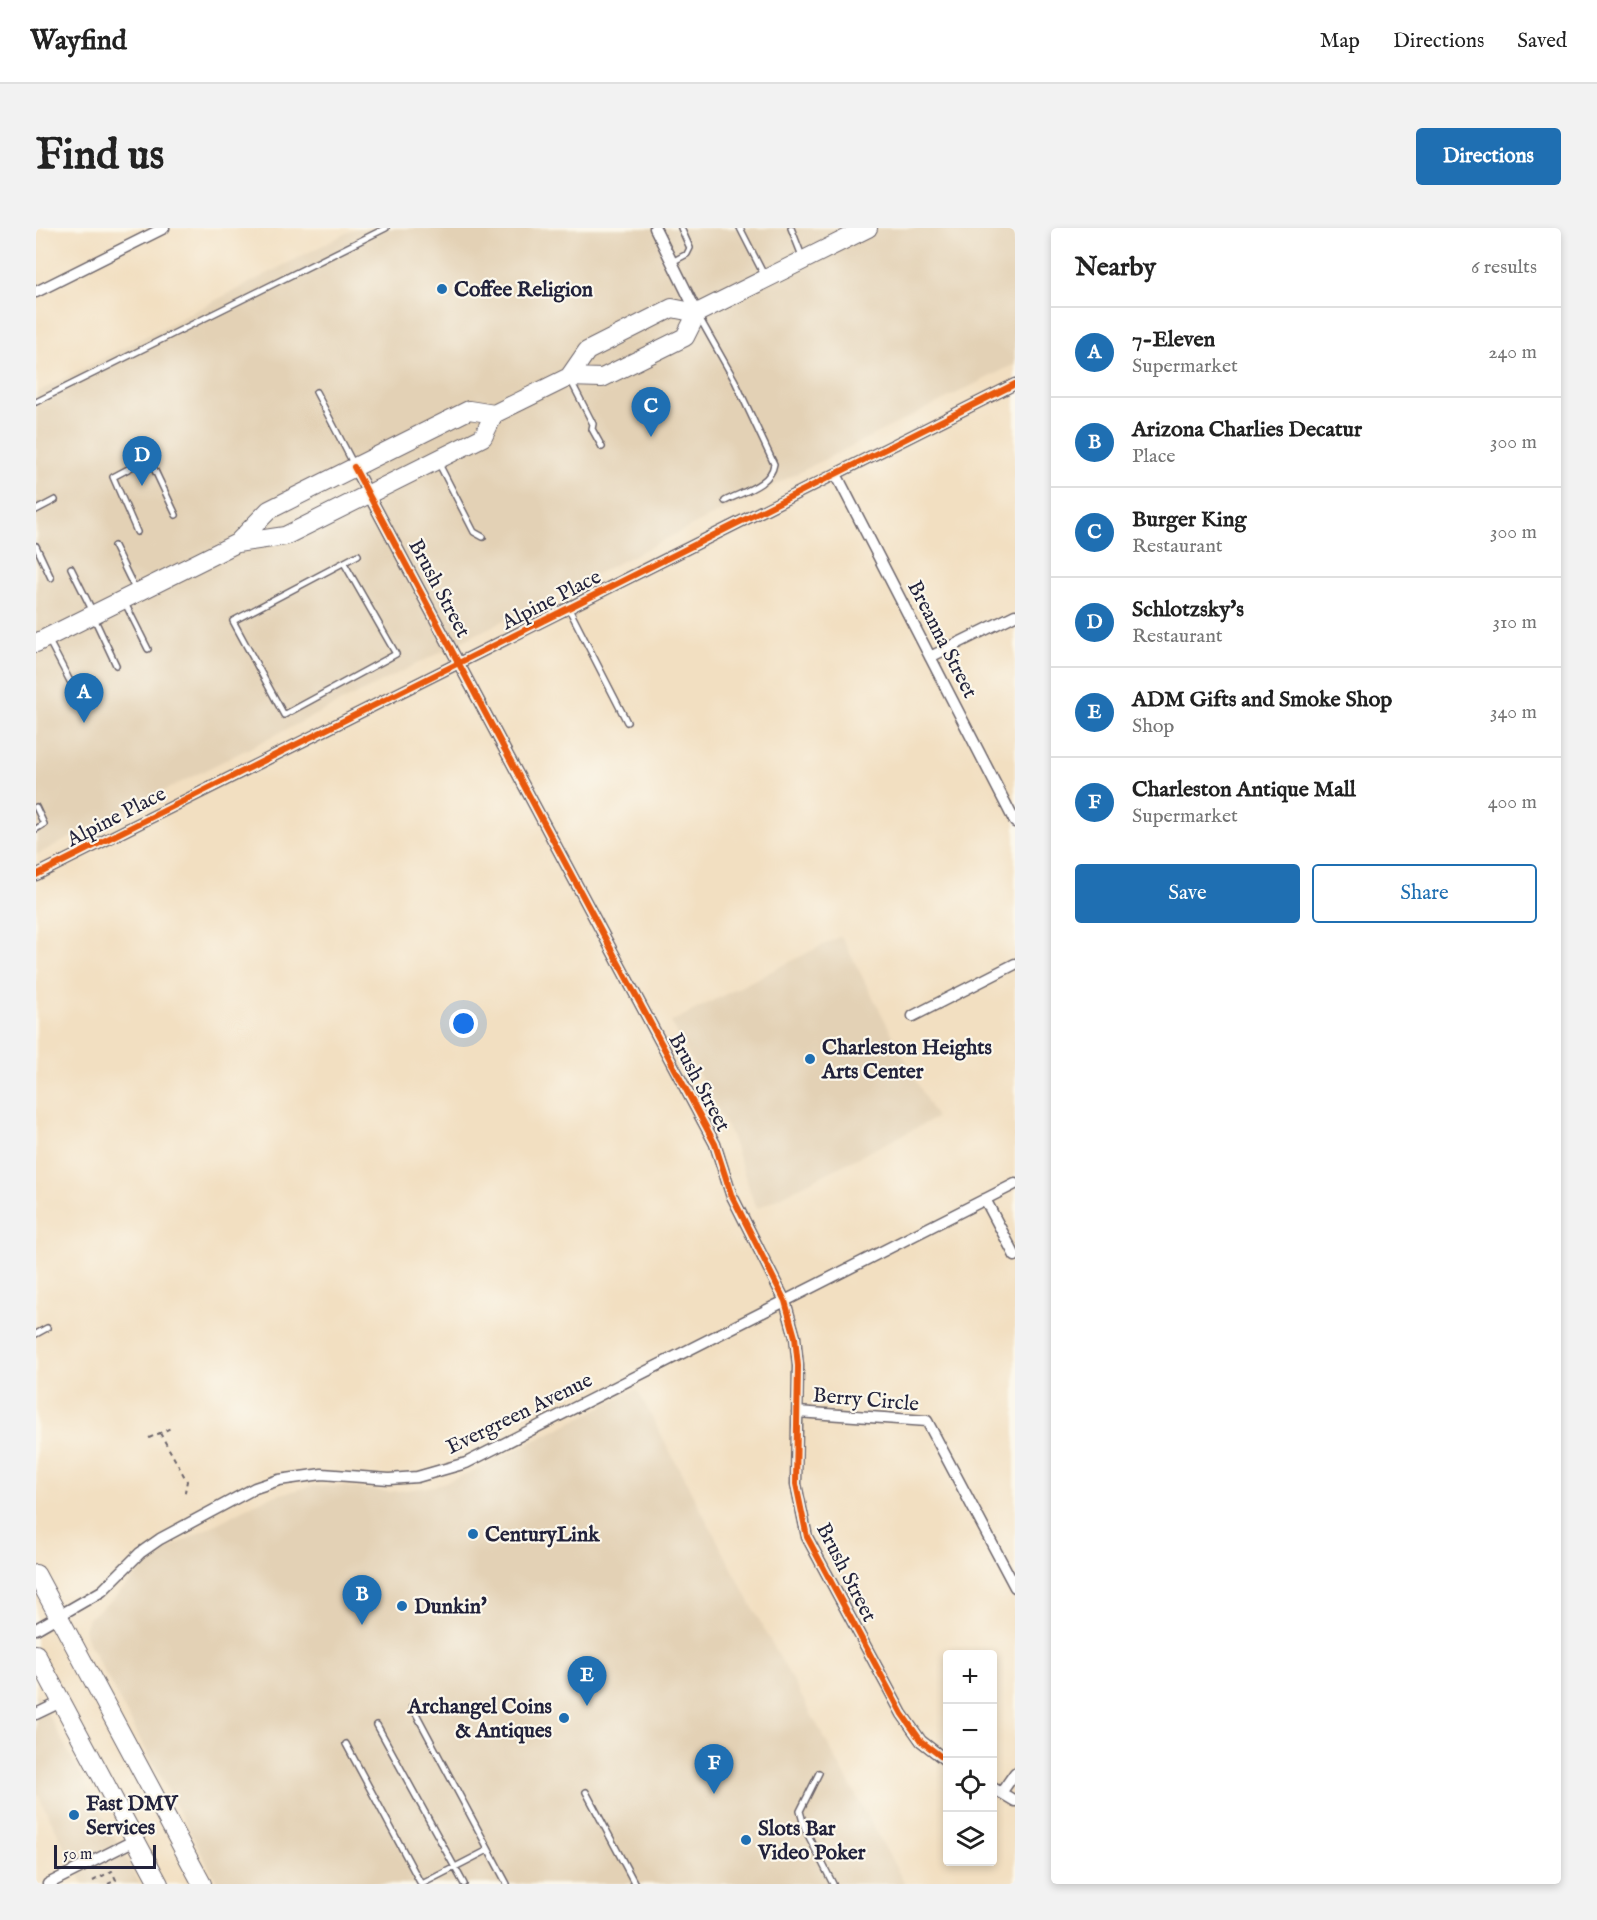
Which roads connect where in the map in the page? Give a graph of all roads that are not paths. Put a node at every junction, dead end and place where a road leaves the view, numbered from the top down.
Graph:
1 (164, 228) edge
2 (386, 228) edge
3 (655, 228) edge
4 (681, 228) edge
5 (740, 228) edge
6 (791, 228) edge
7 (868, 228) edge
8 (804, 260) junction
9 (672, 262) junction
10 (767, 279) junction
11 (36, 292) edge
12 (697, 314) junction
13 (569, 377) junction
14 (1015, 384) edge
15 (315, 392) dead end
16 (36, 402) edge
17 (494, 414) junction
18 (602, 447) dead end
19 (438, 460) junction
20 (354, 467) junction
21 (836, 474) junction
22 (370, 494) junction
23 (55, 500) dead end
24 (725, 501) dead end
25 (36, 510) edge
26 (176, 515) dead end
27 (137, 532) dead end
28 (483, 537) dead end
29 (237, 543) junction
30 (36, 546) edge
31 (114, 546) dead end
32 (358, 555) dead end
33 (344, 563) junction
34 (71, 568) dead end
35 (51, 578) dead end
36 (130, 596) junction
37 (569, 608) junction
38 (93, 615) junction
39 (1015, 615) edge
40 (42, 641) edge
41 (148, 649) dead end
42 (930, 657) junction
43 (461, 663) junction
44 (117, 665) dead end
45 (73, 687) dead end
46 (627, 722) dead end
47 (36, 807) edge
48 (1015, 822) edge
49 (36, 829) edge
50 (36, 874) edge
51 (1015, 964) edge
52 (914, 1016) dead end
53 (1015, 1184) edge
54 (985, 1199) junction
55 (1015, 1256) edge
56 (785, 1301) junction
57 (47, 1328) dead end
58 (36, 1334) edge
59 (797, 1412) junction
60 (36, 1574) edge
61 (1015, 1587) edge
62 (59, 1616) junction
63 (36, 1629) edge
64 (36, 1654) edge
65 (61, 1702) junction
66 (412, 1706) dead end
67 (36, 1714) edge
68 (377, 1725) dead end
69 (346, 1744) dead end
70 (943, 1758) edge
71 (819, 1773) dead end
72 (1015, 1773) edge
73 (997, 1791) edge
74 (586, 1792) dead end
75 (1015, 1801) edge
76 (135, 1840) junction
77 (488, 1850) junction
78 (455, 1868) junction
79 (48, 1884) edge
80 (159, 1884) edge
81 (202, 1884) edge
82 (421, 1884) edge
83 (464, 1884) edge
84 (507, 1884) edge
85 (635, 1884) edge
86 (833, 1884) edge

1 - 11 street
2 - 16 lane
3 - 9 street
4 - 9 lane
5 - 10 lane
6 - 8 lane
7 - 8 main road
8 - 10 main road
9 - 12 street
10 - 12 main road
12 - 13 main road
12 - 13 main road
12 - 24 lane
13 - 17 main road
13 - 18 lane
14 - 21 street, Alpine Place
15 - 20 lane
17 - 19 main road
17 - 20 main road
19 - 22 main road
19 - 28 lane
20 - 22 street, Brush Street
20 - 29 main road
21 - 37 street, Alpine Place
21 - 42 street, Breanna Street
22 - 29 main road
22 - 43 street, Brush Street
23 - 25 lane
26 - 27 lane
29 - 36 main road
30 - 35 lane
31 - 36 lane
32 - 33 lane
33 - 33 lane
34 - 38 lane
36 - 38 main road
36 - 41 lane
37 - 43 street, Alpine Place
37 - 46 lane
38 - 40 main road
38 - 44 lane
39 - 42 street
40 - 45 lane
42 - 48 street, Breanna Street
43 - 50 street, Alpine Place
43 - 56 street, Brush Street
47 - 49 lane
51 - 52 street
53 - 54 street, Evergreen Avenue
54 - 55 street
54 - 56 street, Evergreen Avenue
56 - 59 street, Brush Street
56 - 62 street, Evergreen Avenue
57 - 58 lane
59 - 61 street, Berry Circle
59 - 70 street, Brush Street
60 - 62 main road
62 - 63 street, Evergreen Avenue
62 - 81 main road
64 - 65 main road
65 - 67 street
65 - 76 main road
66 - 77 lane
68 - 78 lane
69 - 82 lane
71 - 86 lane
72 - 73 street
73 - 75 street
74 - 85 lane
76 - 79 street
76 - 80 main road
77 - 78 lane
77 - 84 lane
78 - 82 lane
78 - 83 lane

